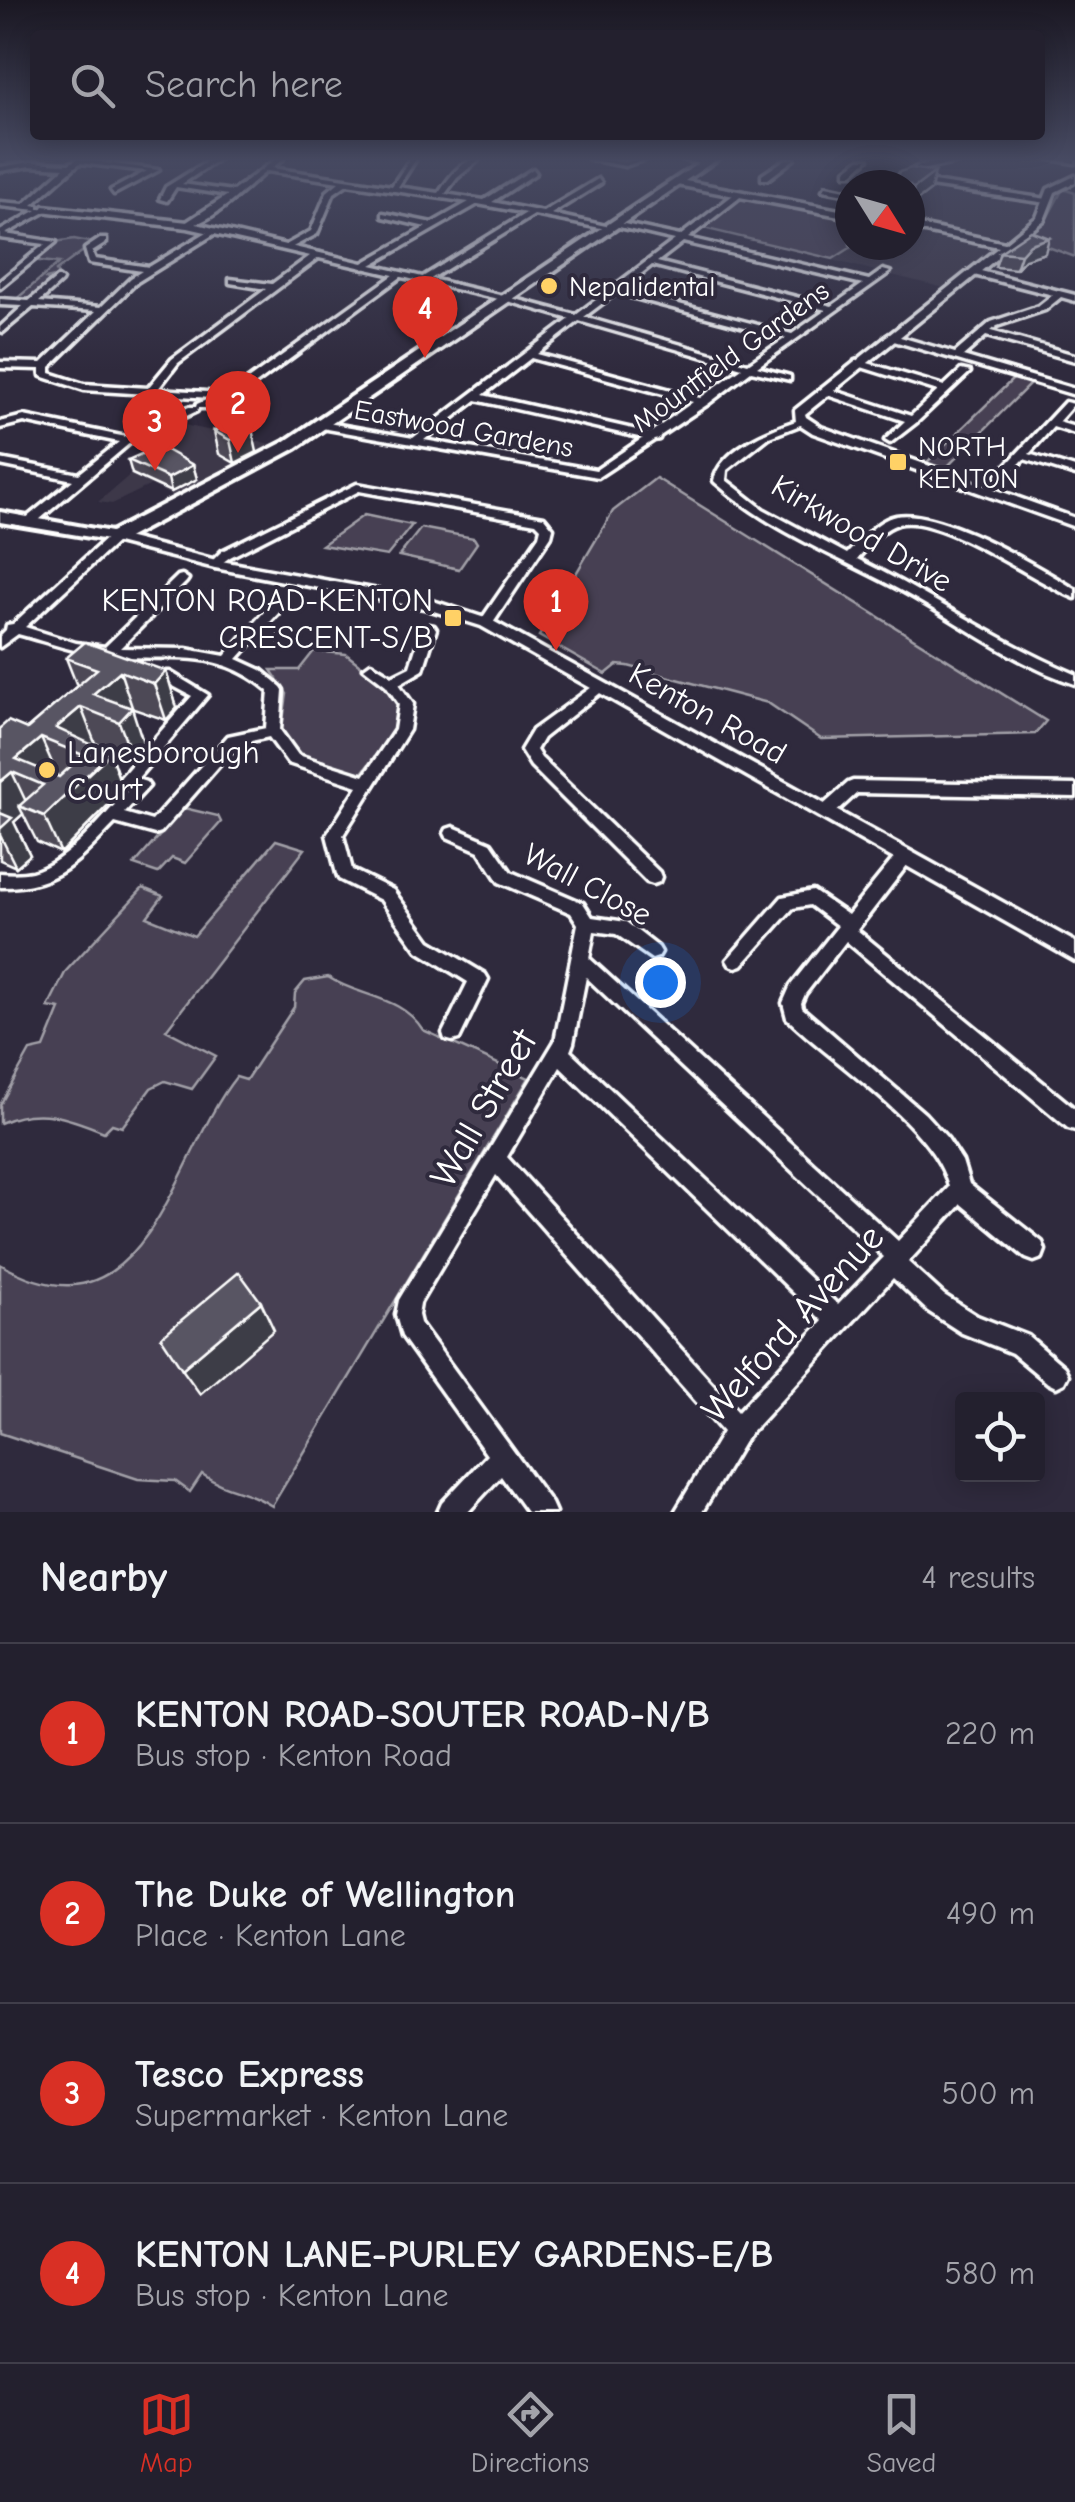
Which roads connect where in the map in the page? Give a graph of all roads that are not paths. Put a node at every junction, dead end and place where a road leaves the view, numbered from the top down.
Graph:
1 (209, 230) edge
2 (315, 230) edge
3 (426, 230) edge
4 (505, 230) edge
5 (610, 230) edge
6 (635, 230) edge
7 (695, 230) edge
8 (927, 230) edge
9 (1027, 230) edge
10 (215, 231) junction
11 (0, 235) edge
12 (684, 238) junction
13 (103, 241) dead end
14 (1006, 246) junction
15 (287, 248) junction
16 (318, 255) junction
17 (652, 263) junction
18 (364, 266) junction
19 (149, 270) junction
20 (886, 272) dead end
21 (973, 272) junction
22 (401, 274) junction
23 (58, 280) dead end
24 (424, 280) junction
25 (233, 281) dead end
26 (870, 283) junction
27 (0, 285) edge
28 (274, 287) junction
29 (617, 290) junction
30 (1060, 294) junction
31 (508, 298) junction
32 (1075, 298) edge
33 (0, 302) edge
34 (31, 304) junction
35 (100, 308) junction
36 (833, 309) junction
37 (580, 318) junction
38 (3, 328) dead end
39 (984, 332) junction
40 (794, 337) junction
41 (890, 337) junction
42 (531, 355) junction
43 (956, 357) junction
44 (1075, 357) edge
45 (858, 363) junction
46 (0, 365) edge
47 (45, 366) junction
48 (751, 368) junction
49 (966, 372) dead end
50 (786, 378) dead end
51 (153, 388) junction
52 (825, 390) junction
53 (946, 390) junction
54 (224, 397) junction
55 (476, 397) junction
56 (1072, 398) edge
57 (704, 402) junction
58 (913, 420) junction
59 (1051, 423) junction
60 (805, 424) junction
61 (0, 425) edge
62 (322, 425) junction
63 (1075, 430) edge
64 (655, 437) junction
65 (126, 440) junction
66 (890, 440) dead end
67 (416, 442) junction
68 (1022, 455) junction
69 (0, 462) edge
70 (1075, 472) edge
71 (598, 474) joint
72 (1001, 477) dead end
73 (81, 478) junction
74 (0, 517) edge
75 (28, 522) junction
76 (1075, 523) edge
77 (114, 538) junction
78 (848, 560) junction
79 (215, 564) junction
80 (182, 579) dead end
81 (152, 590) dead end
82 (167, 594) junction
83 (1075, 594) edge
84 (276, 606) dead end
85 (486, 623) junction
86 (12, 628) junction
87 (429, 629) dead end
88 (252, 633) junction
89 (274, 639) dead end
90 (0, 643) edge
91 (108, 652) junction
92 (228, 661) junction
93 (371, 668) dead end
94 (134, 676) edge
95 (1075, 679) edge
96 (391, 682) junction
97 (600, 687) junction
98 (272, 731) junction
99 (367, 783) junction
100 (1075, 792) edge
101 (826, 812) junction
102 (112, 816) junction
103 (453, 833) dead end
104 (905, 856) junction
105 (654, 878) dead end
106 (0, 880) edge
107 (587, 923) junction
108 (848, 928) junction
109 (652, 952) dead end
110 (1075, 952) edge
111 (736, 960) dead end
112 (581, 962) junction
113 (452, 1034) dead end
114 (559, 1053) junction
115 (1075, 1122) edge
116 (495, 1159) junction
117 (960, 1190) junction
118 (1034, 1250) dead end
119 (896, 1260) junction
120 (839, 1321) junction
121 (1056, 1375) dead end
122 (738, 1430) junction
123 (502, 1457) junction
124 (451, 1512) edge
125 (542, 1512) edge
126 (688, 1512) edge

1 - 10 street
2 - 15 street
3 - 18 street
4 - 24 street
5 - 31 main road
6 - 12 street
7 - 12 street
8 - 14 street
9 - 14 street, Kirkwood Drive
10 - 15 street
10 - 19 street
11 - 27 street
12 - 17 street
12 - 26 street
13 - 19 street
14 - 21 street, Kirkwood Drive
15 - 16 street
16 - 18 street
16 - 28 street
17 - 29 street
17 - 36 street
18 - 22 street
19 - 35 street
20 - 26 street, Mountfield Gardens
21 - 30 street
21 - 41 street, Kirkwood Drive
22 - 24 street
22 - 54 street
23 - 34 street
24 - 31 street
25 - 28 street
26 - 36 street, Mountfield Gardens
28 - 51 street
29 - 37 street
29 - 40 street
30 - 32 street
30 - 39 street
31 - 37 street
31 - 62 main road
33 - 34 street
34 - 35 street
34 - 38 street
35 - 47 street
36 - 40 street, Mountfield Gardens
37 - 42 street
37 - 48 street
39 - 43 street
39 - 44 street
40 - 48 street, Mountfield Gardens
41 - 43 street
41 - 45 street, Kirkwood Drive
42 - 55 street
42 - 57 street
43 - 56 street
45 - 52 street, Kirkwood Drive
45 - 53 street
46 - 47 street
47 - 51 street
48 - 50 street
48 - 57 street, Mountfield Gardens
49 - 53 street
51 - 54 street
52 - 58 street
52 - 60 street, Kirkwood Drive
53 - 58 street
54 - 65 street
55 - 64 street
55 - 67 street
56 - 59 street
57 - 64 street, Mountfield Gardens
58 - 66 street
59 - 63 street
59 - 68 street
60 - 76 street
60 - 78 street, Kirkwood Drive
61 - 65 street
62 - 67 street, Eastwood Gardens
62 - 77 main road
64 - 71 street, Mountfield Gardens
65 - 73 street
67 - 71 street, Eastwood Gardens
68 - 70 street
68 - 72 street
69 - 73 street
73 - 75 street
74 - 75 main road, Kenton Road
75 - 77 main road, Kenton Road
77 - 79 street, Kenton Road
77 - 86 street
78 - 83 street
78 - 95 street, Kirkwood Drive
79 - 85 street, Kenton Road
79 - 85 street
80 - 82 street
81 - 82 street
82 - 91 street
84 - 88 street
85 - 97 street, Kenton Road
86 - 90 street
86 - 91 street
87 - 96 street
88 - 89 street
88 - 92 street
91 - 92 street
92 - 98 street
93 - 96 street
94 - 102 street
96 - 99 street
97 - 101 street, Kenton Road
97 - 105 street
98 - 99 street
98 - 102 street
99 - 113 street
100 - 101 street
101 - 104 street, Kenton Road
102 - 106 street
103 - 107 street, Wall Close
104 - 108 street
104 - 110 street, Kenton Road
107 - 109 street, Wall Close
107 - 112 street, Wall Street
108 - 111 street
108 - 115 street
108 - 117 street
112 - 114 street, Wall Street
112 - 119 street
114 - 116 street, Wall Street
114 - 120 street
116 - 122 street
116 - 123 street, Wall Street
117 - 118 street
117 - 119 street, Welford Avenue
119 - 120 street, Welford Avenue
119 - 121 street
120 - 122 street, Welford Avenue
122 - 126 street, Welford Avenue
123 - 124 street
123 - 125 street

